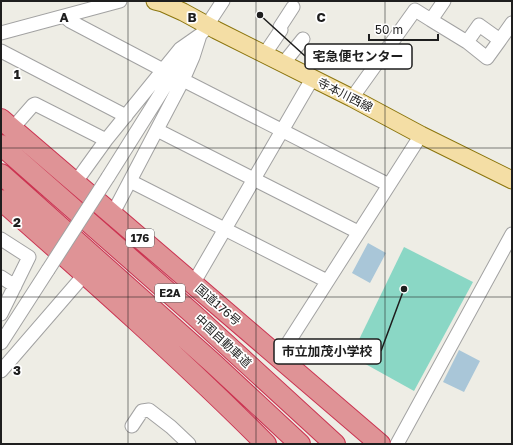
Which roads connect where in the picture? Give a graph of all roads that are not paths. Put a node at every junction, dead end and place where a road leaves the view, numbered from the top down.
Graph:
1 (120, 1) edge
2 (155, 1) edge
3 (223, 1) edge
4 (444, 1) edge
5 (293, 7) dead end
6 (64, 16) junction
7 (431, 20) junction
8 (512, 23) edge
9 (203, 30) junction
10 (1, 33) edge
11 (303, 39) dead end
12 (500, 40) junction
13 (467, 42) junction
14 (1, 51) edge
15 (264, 55) junction
16 (283, 64) junction
17 (163, 70) junction
18 (312, 79) junction
19 (183, 80) junction
20 (352, 98) junction
21 (126, 116) junction
22 (282, 129) junction
23 (157, 130) junction
24 (5, 131) edge
25 (421, 135) junction
26 (106, 140) junction
27 (1, 174) edge
28 (254, 179) junction
29 (512, 180) edge
30 (130, 181) junction
31 (75, 183) junction
32 (389, 185) junction
33 (1, 200) edge
34 (112, 215) junction
35 (224, 229) junction
36 (358, 232) junction
37 (512, 234) edge
38 (1, 238) edge
39 (85, 274) junction
40 (1, 276) edge
41 (327, 281) junction
42 (193, 284) junction
43 (15, 286) junction
44 (1, 314) edge
45 (1, 342) edge
46 (279, 357) junction
47 (1, 371) edge
48 (132, 426) dead end
49 (189, 444) edge
50 (266, 444) edge
51 (300, 444) edge
52 (335, 444) edge
53 (380, 444) edge
54 (397, 444) edge

1 - 6 street
2 - 9 main road, 寺本川西線
3 - 9 street
4 - 7 street
5 - 15 street
6 - 10 street
6 - 17 street
7 - 13 street
7 - 20 street
8 - 12 street
9 - 15 main road, 寺本川西線
9 - 17 street
9 - 19 street
9 - 45 street, bridge
11 - 16 street
12 - 13 street
12 - 13 street
14 - 21 street
15 - 16 main road, 寺本川西線
16 - 18 main road, 寺本川西線
17 - 21 street
18 - 20 main road, 寺本川西線
18 - 22 street
19 - 22 street
19 - 23 street
20 - 25 main road, 寺本川西線
21 - 26 street
22 - 28 street
22 - 32 street
23 - 28 street
23 - 30 street
24 - 26 street
24 - 31 highway, 国道176号 / 176
24 - 52 highway, 中国自動車道 / E2A
25 - 29 main road, 寺本川西線
25 - 32 street
26 - 31 street
27 - 51 highway, 中国自動車道 / E2A
28 - 35 street
28 - 36 street
30 - 34 street
30 - 35 street
31 - 34 highway, 国道176号 / 176
32 - 36 street
33 - 39 highway
34 - 42 highway, 国道176号 / 176
35 - 41 street
35 - 42 street
36 - 41 street
37 - 54 street
38 - 43 street
39 - 47 street
39 - 50 highway
40 - 43 street
41 - 46 street
42 - 46 highway, 国道176号 / 176
43 - 44 street
46 - 53 highway, 国道176号 / 176
48 - 49 street

